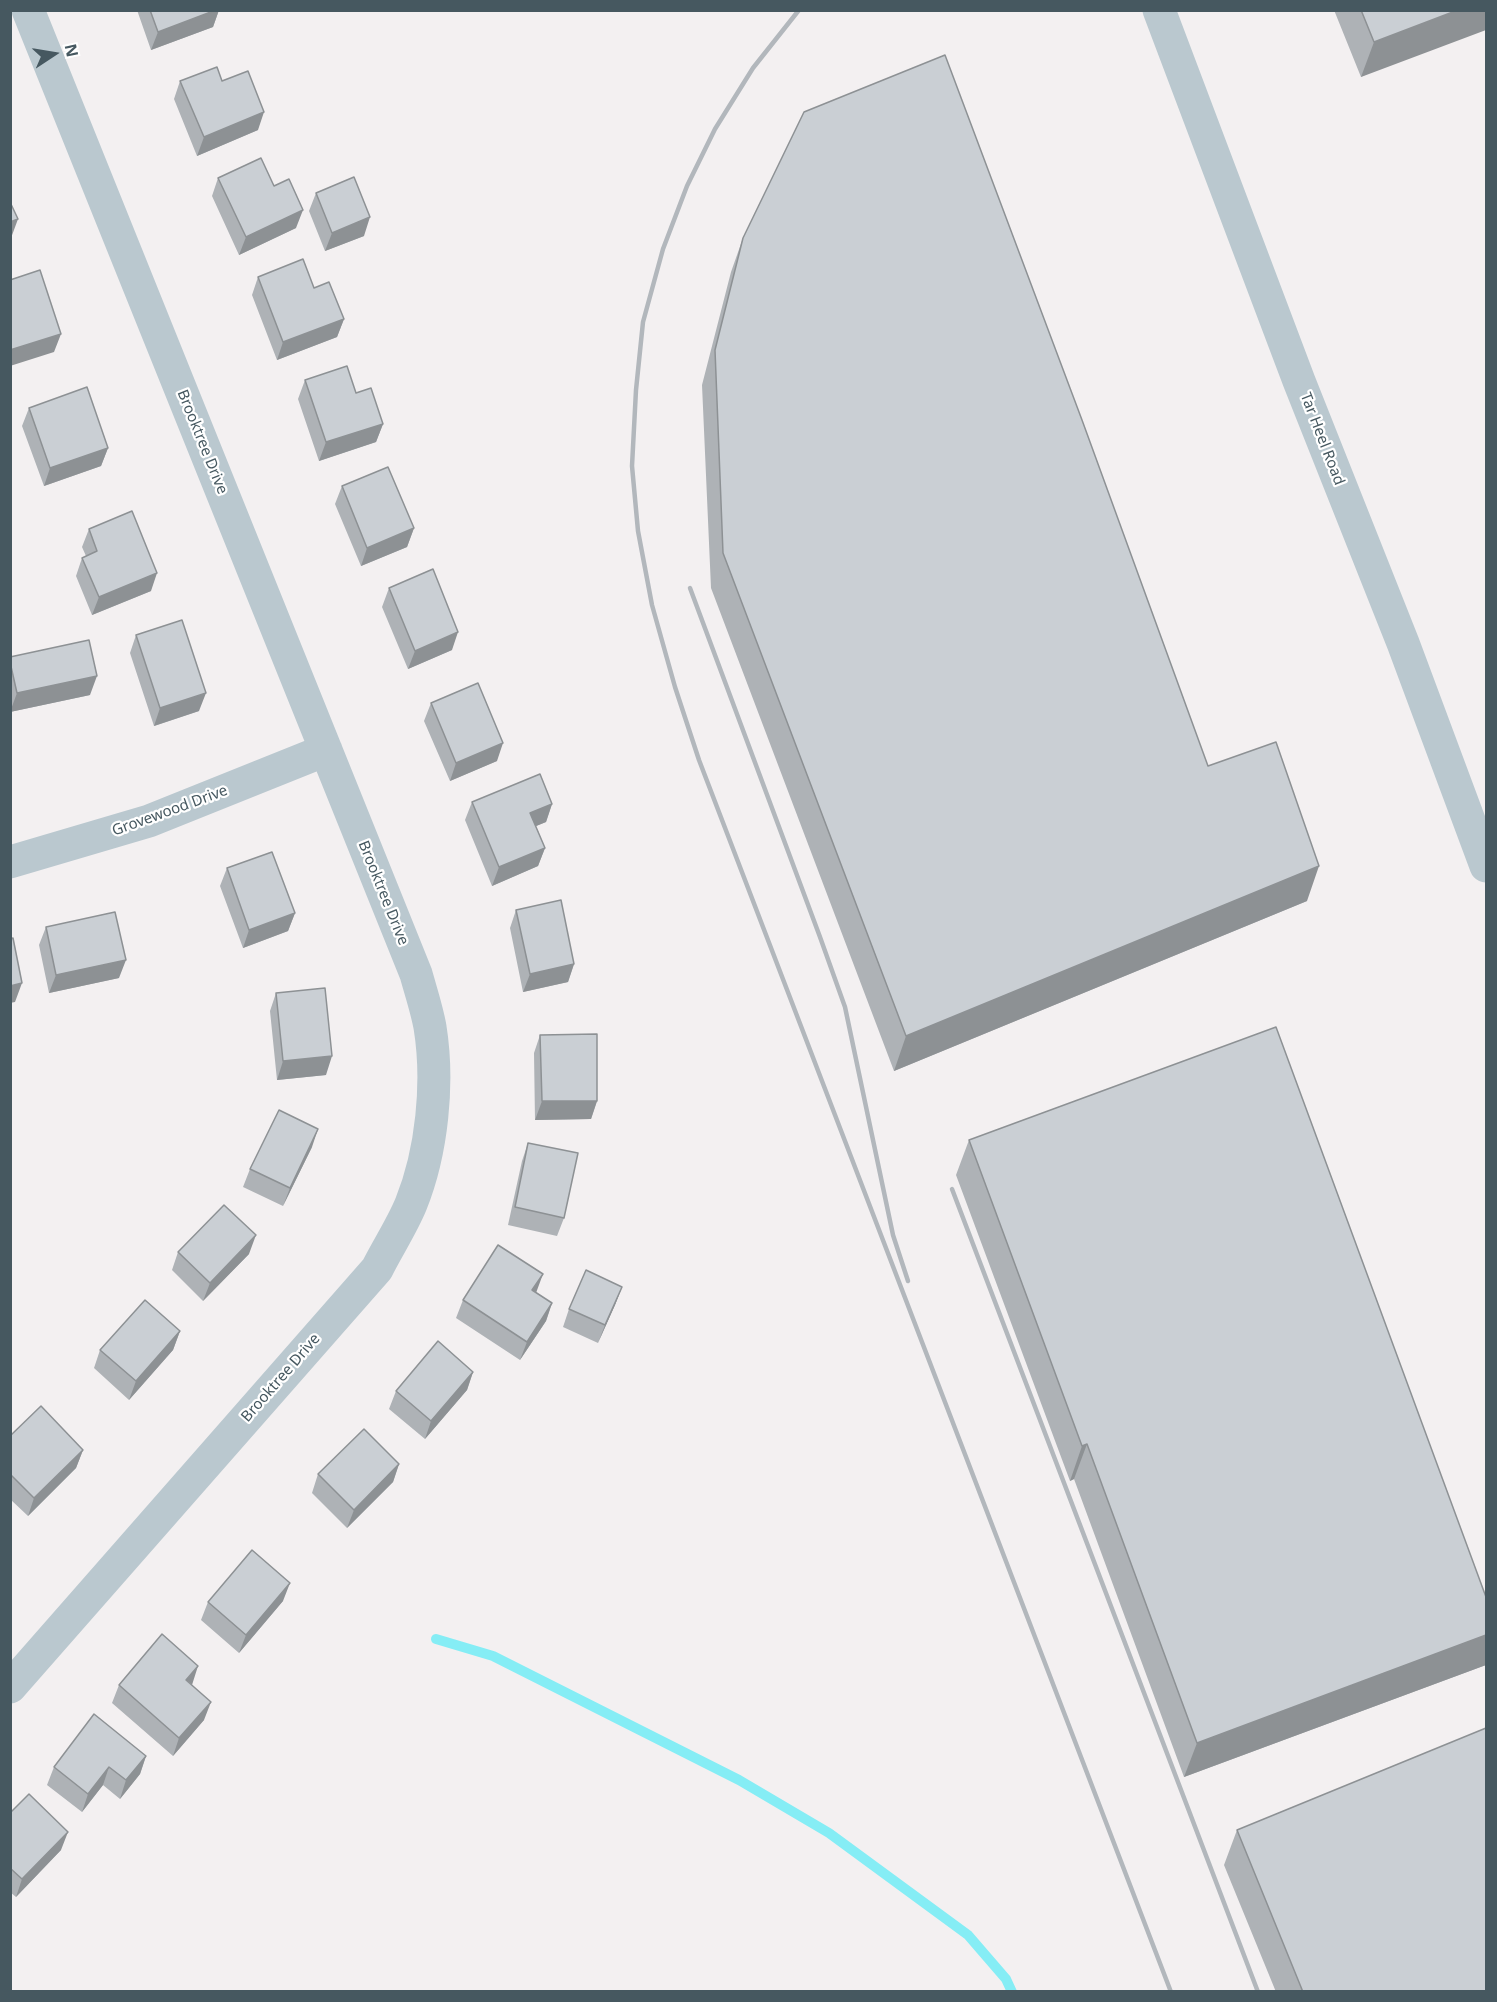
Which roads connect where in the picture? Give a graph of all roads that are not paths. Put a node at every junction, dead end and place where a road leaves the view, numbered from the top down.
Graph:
1 (28, 10) edge
2 (1159, 10) edge
3 (326, 750) junction
4 (10, 862) edge
5 (1486, 866) edge
6 (10, 1687) edge

1 - 3 street, Brooktree Drive
2 - 5 street, Tar Heel Road
3 - 4 street, Grovewood Drive
3 - 6 street, Brooktree Drive

